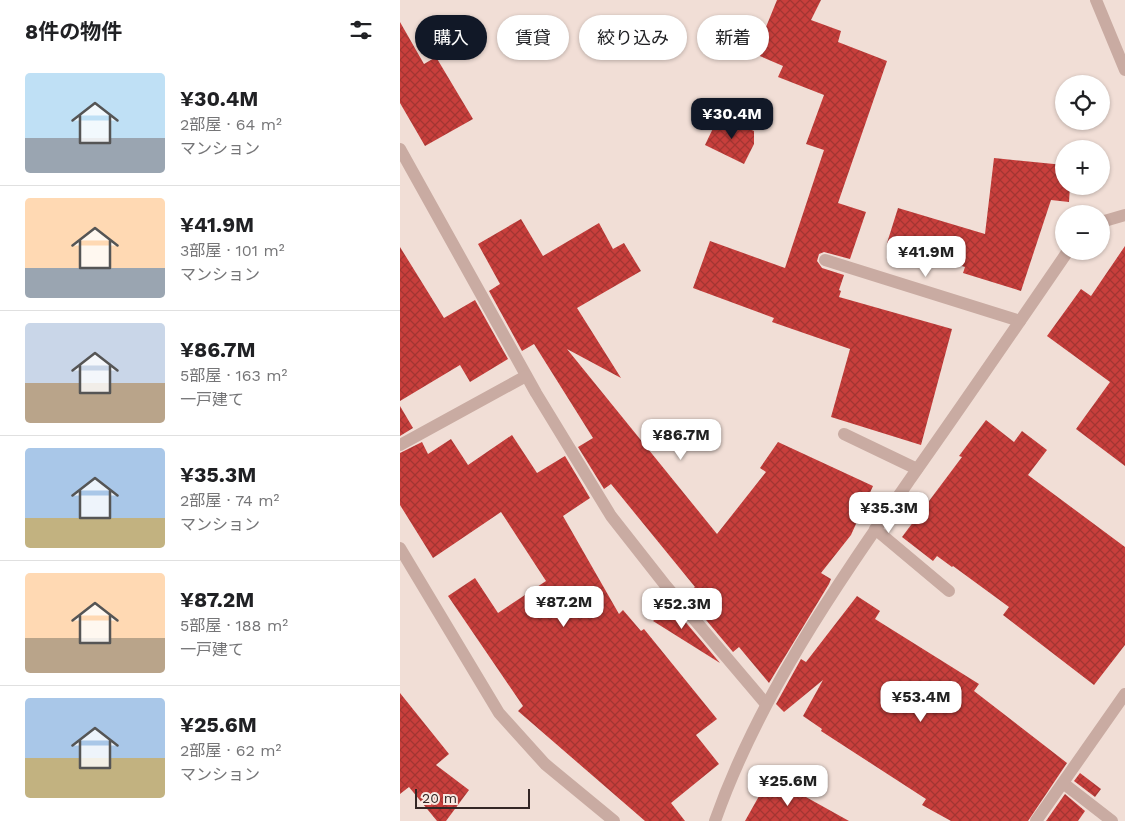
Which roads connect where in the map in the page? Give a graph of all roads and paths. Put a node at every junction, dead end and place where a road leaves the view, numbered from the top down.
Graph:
1 (1096, 0) edge
2 (1125, 70) edge
3 (400, 149) edge
4 (1125, 215) edge
5 (1110, 219) edge
6 (825, 260) dead end
7 (1062, 260) edge
8 (1020, 321) junction
9 (526, 376) junction
10 (844, 434) dead end
11 (400, 445) edge
12 (917, 469) junction
13 (875, 529) junction
14 (400, 548) edge
15 (949, 591) dead end
16 (1125, 694) edge
17 (766, 704) junction
18 (1063, 782) junction
19 (614, 821) edge
20 (715, 821) edge
21 (1036, 821) edge
22 (1112, 821) edge

1 - 2 street
3 - 9 street
4 - 5 street
6 - 8 street
7 - 8 street
8 - 12 street
9 - 11 street
9 - 17 street
10 - 12 street
12 - 13 street
13 - 15 street
13 - 17 street
14 - 19 street
16 - 18 street
17 - 20 street
18 - 21 street
18 - 22 street

